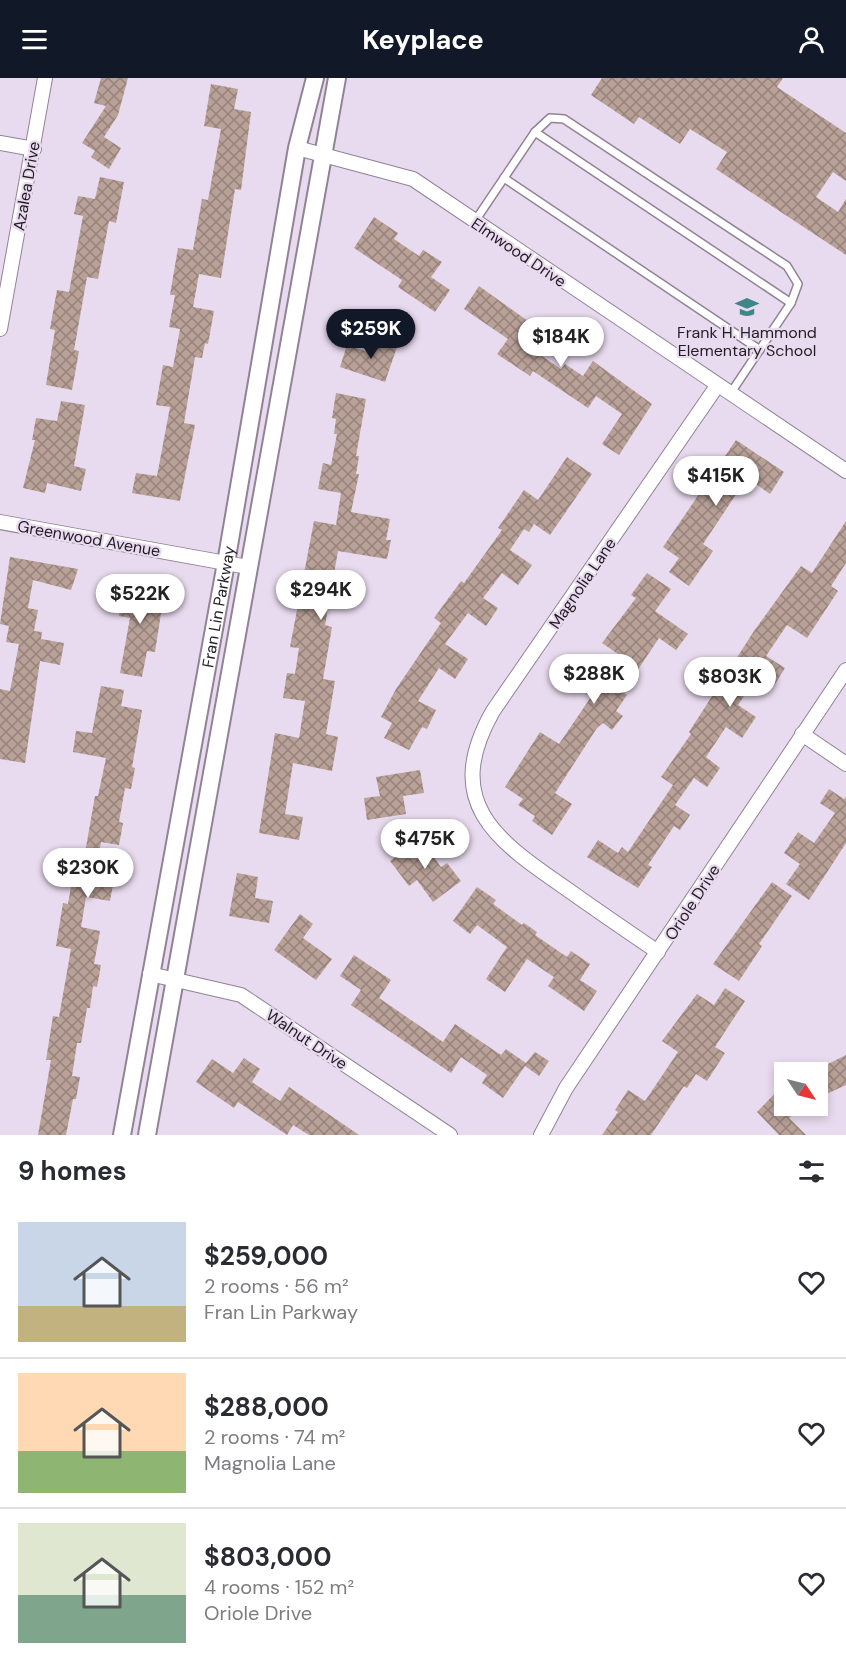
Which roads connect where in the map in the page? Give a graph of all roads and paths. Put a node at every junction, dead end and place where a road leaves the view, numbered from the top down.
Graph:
1 (45, 78) edge
2 (315, 78) edge
3 (338, 78) edge
4 (535, 132) junction
5 (0, 143) edge
6 (297, 148) junction
7 (34, 149) junction
8 (322, 154) junction
9 (504, 178) junction
10 (475, 221) junction
11 (791, 303) junction
12 (0, 329) edge
13 (760, 350) junction
14 (717, 386) junction
15 (730, 394) junction
16 (846, 471) edge
17 (0, 522) edge
18 (226, 562) junction
19 (249, 567) junction
20 (846, 670) edge
21 (802, 734) junction
22 (846, 764) edge
23 (658, 952) junction
24 (150, 974) junction
25 (175, 978) junction
26 (122, 1135) edge
27 (147, 1135) edge
28 (450, 1135) edge
29 (541, 1135) edge

1 - 7 street, Azalea Drive
2 - 6 street, Fran Lin Parkway
3 - 8 street, Fran Lin Parkway
4 - 9 lane
4 - 11 lane
4 - 11 lane
5 - 7 street
6 - 8 street, Elmwood Drive
6 - 18 street, Fran Lin Parkway
7 - 12 street, Azalea Drive
8 - 10 street, Elmwood Drive
8 - 19 street, Fran Lin Parkway
9 - 10 lane
9 - 13 lane
10 - 14 street, Elmwood Drive
11 - 13 lane
13 - 15 lane
14 - 15 street, Elmwood Drive
14 - 23 street, Magnolia Lane
15 - 16 street, Elmwood Drive
17 - 18 street, Greenwood Avenue
18 - 19 street, Greenwood Avenue
18 - 24 street, Fran Lin Parkway
19 - 25 street, Fran Lin Parkway
20 - 21 street, Oriole Drive
21 - 22 street
21 - 23 street, Oriole Drive
23 - 29 street, Oriole Drive
24 - 25 street, Walnut Drive
24 - 26 street, Fran Lin Parkway
25 - 27 street, Fran Lin Parkway
25 - 28 street, Walnut Drive

